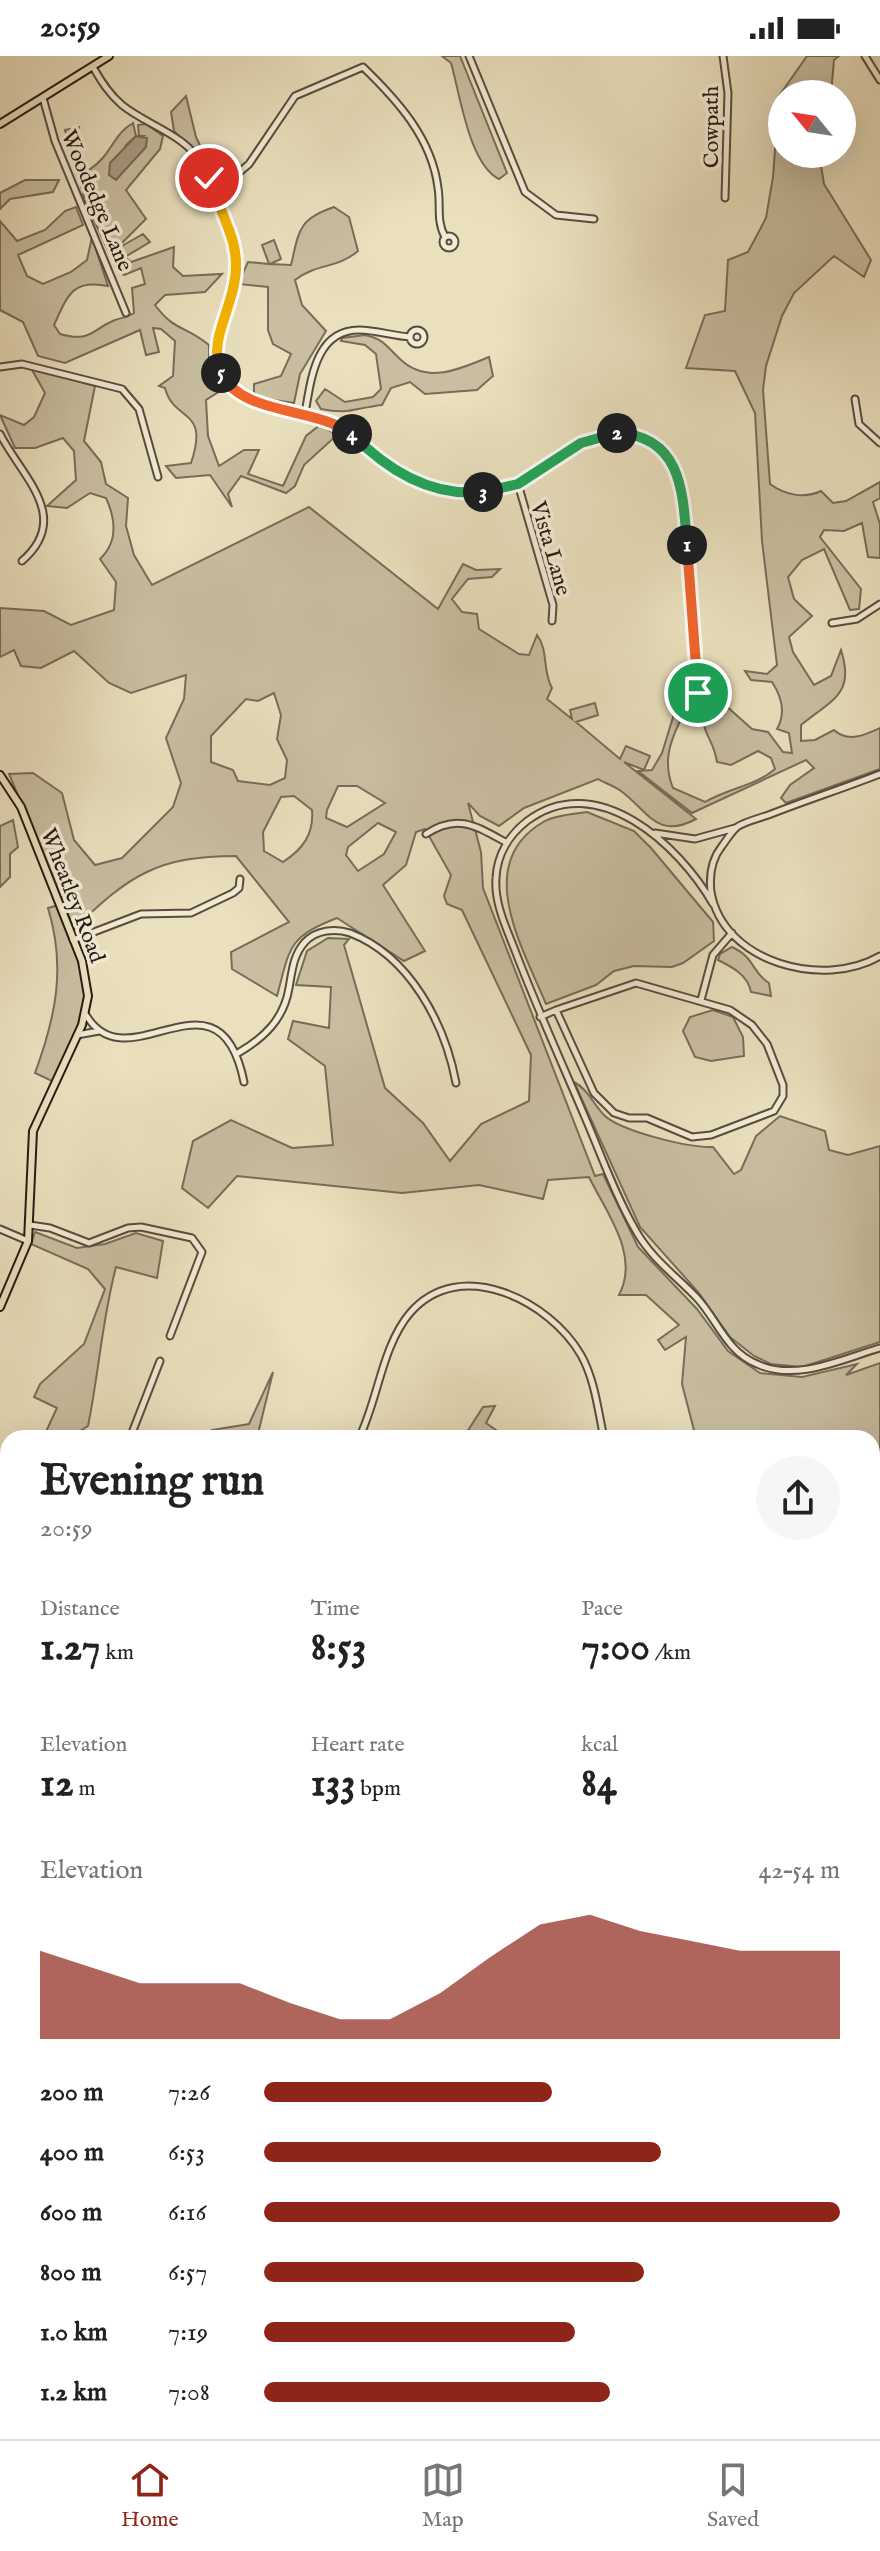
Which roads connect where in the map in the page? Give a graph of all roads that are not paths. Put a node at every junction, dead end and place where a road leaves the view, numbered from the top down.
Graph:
1 (109, 56) edge
2 (469, 56) edge
3 (723, 56) edge
4 (865, 56) edge
5 (93, 67) junction
6 (880, 80) edge
7 (43, 98) junction
8 (0, 124) edge
9 (211, 185) junction
10 (725, 198) dead end
11 (594, 219) dead end
12 (445, 237) dead end
13 (126, 313) dead end
14 (410, 337) dead end
15 (0, 367) edge
16 (855, 399) dead end
17 (305, 413) junction
18 (0, 434) edge
19 (880, 443) edge
20 (158, 477) dead end
21 (518, 484) junction
22 (22, 561) dead end
23 (880, 604) edge
24 (552, 621) dead end
25 (832, 623) dead end
26 (695, 700) dead end
27 (880, 774) edge
28 (0, 775) edge
29 (736, 828) junction
30 (654, 833) junction
31 (426, 834) dead end
32 (507, 843) junction
33 (240, 879) dead end
34 (713, 904) junction
35 (732, 933) junction
36 (73, 940) junction
37 (880, 956) edge
38 (701, 1000) junction
39 (556, 1010) junction
40 (86, 1015) junction
41 (540, 1017) junction
42 (100, 1031) junction
43 (77, 1035) junction
44 (238, 1053) junction
45 (244, 1082) dead end
46 (456, 1083) dead end
47 (30, 1225) junction
48 (0, 1229) edge
49 (28, 1241) junction
50 (0, 1307) edge
51 (170, 1336) dead end
52 (880, 1348) edge
53 (160, 1361) dead end
54 (133, 1430) edge
55 (362, 1430) edge
56 (602, 1430) edge

1 - 5 main road
2 - 11 street
3 - 10 street, Cowpath
4 - 6 street
5 - 7 main road
5 - 9 street
7 - 8 main road
7 - 13 street, Woodedge Lane
9 - 12 street
9 - 17 street
14 - 17 street
15 - 20 street
16 - 19 street
17 - 21 street
18 - 22 street
21 - 24 street, Vista Lane
21 - 26 street
23 - 25 street
27 - 29 street
28 - 36 main road, Wheatley Road
29 - 30 street
29 - 34 street
30 - 32 street
30 - 34 street
31 - 32 street
32 - 41 street
33 - 36 street
34 - 35 street
35 - 37 street
35 - 38 street
36 - 40 main road, Wheatley Road
38 - 39 street
38 - 39 street
39 - 41 street
40 - 42 street
40 - 43 main road, Wheatley Road
41 - 52 street
42 - 43 street
42 - 44 street
43 - 47 main road, Wheatley Road
44 - 45 street
44 - 46 street
47 - 49 main road, Wheatley Road
47 - 51 street
48 - 49 street
49 - 50 main road, Wheatley Road
53 - 54 street
55 - 56 street

